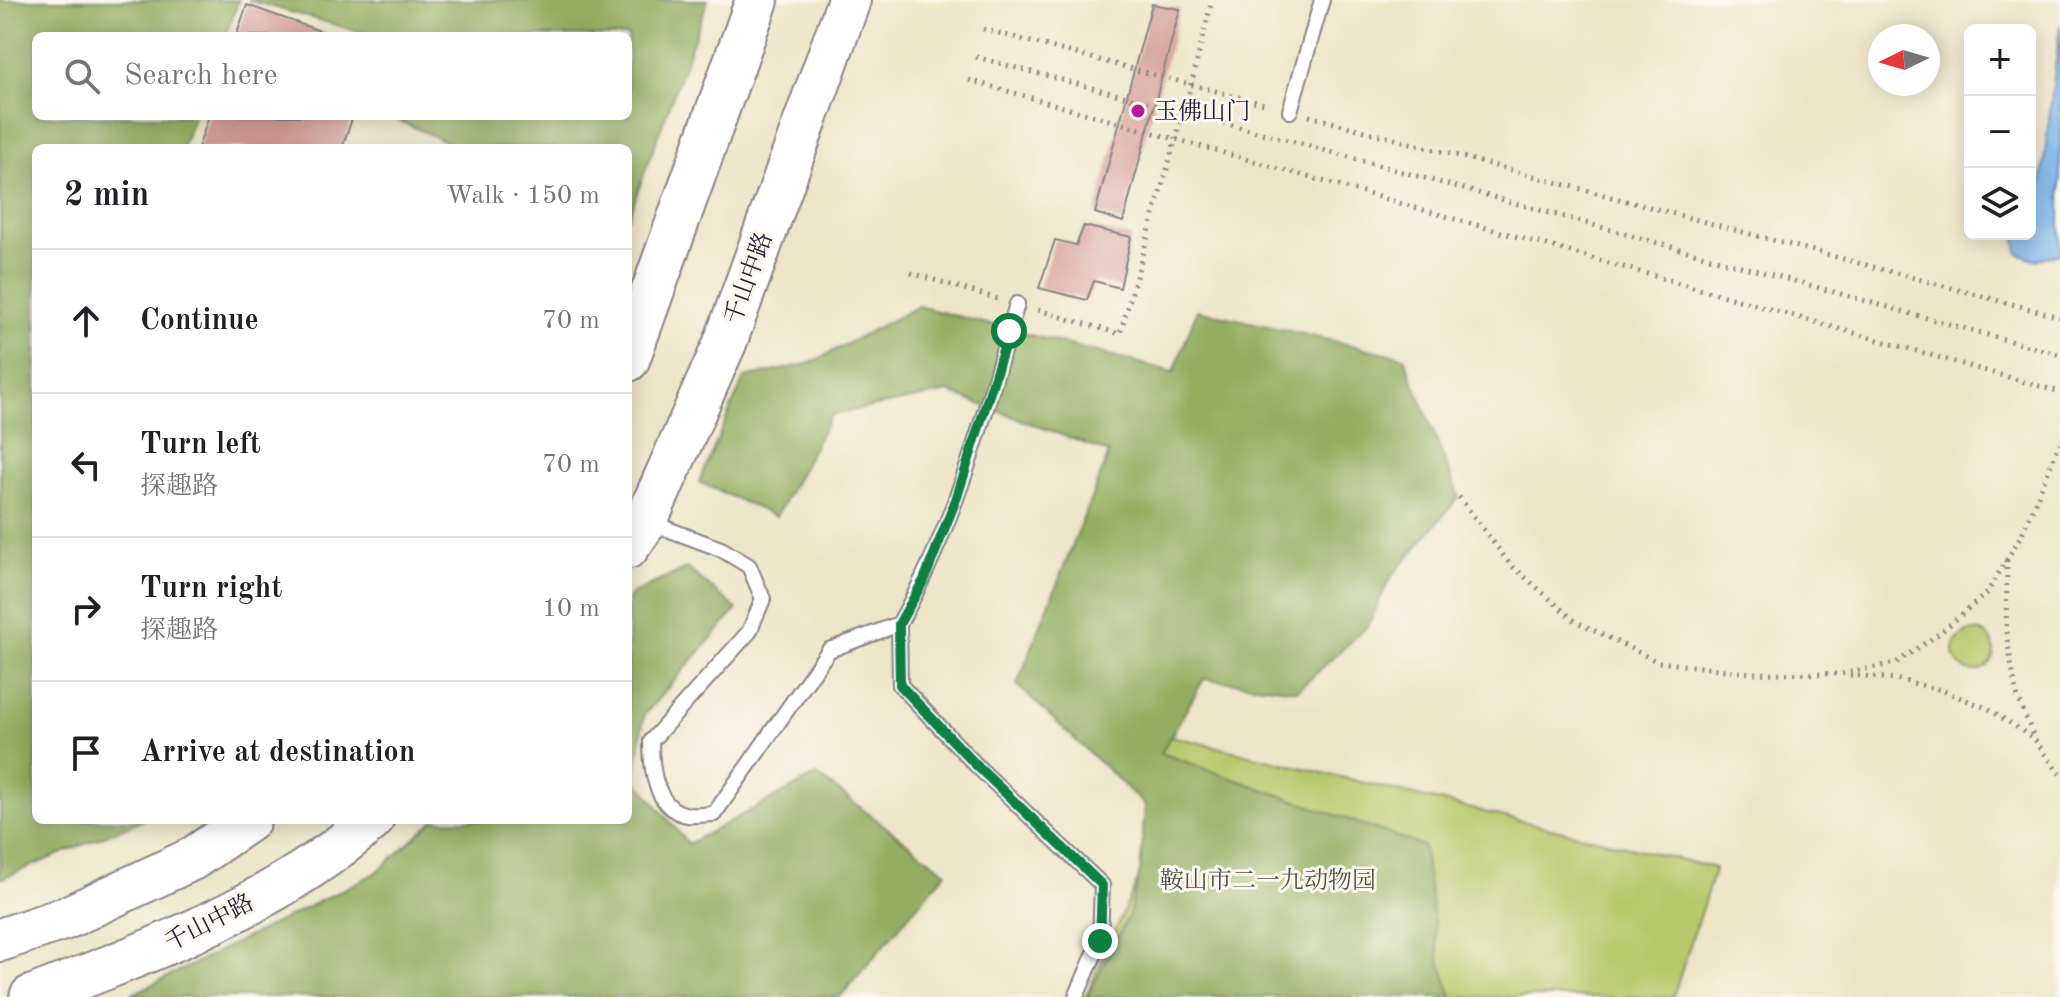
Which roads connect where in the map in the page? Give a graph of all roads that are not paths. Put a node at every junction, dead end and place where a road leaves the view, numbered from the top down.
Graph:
1 (757, 0) edge
2 (849, 0) edge
3 (1322, 0) edge
4 (1290, 111) road end
5 (1017, 304) road end
6 (632, 349) edge
7 (637, 534) edge
8 (899, 624) junction
9 (243, 824) edge
10 (367, 824) edge
11 (0, 940) edge
12 (31, 997) edge
13 (1076, 997) edge

1 - 6 main road
2 - 7 main road, 千山中路
3 - 4 lane
5 - 8 lane
7 - 8 lane
8 - 13 lane
9 - 11 main road
10 - 12 main road, 千山中路

